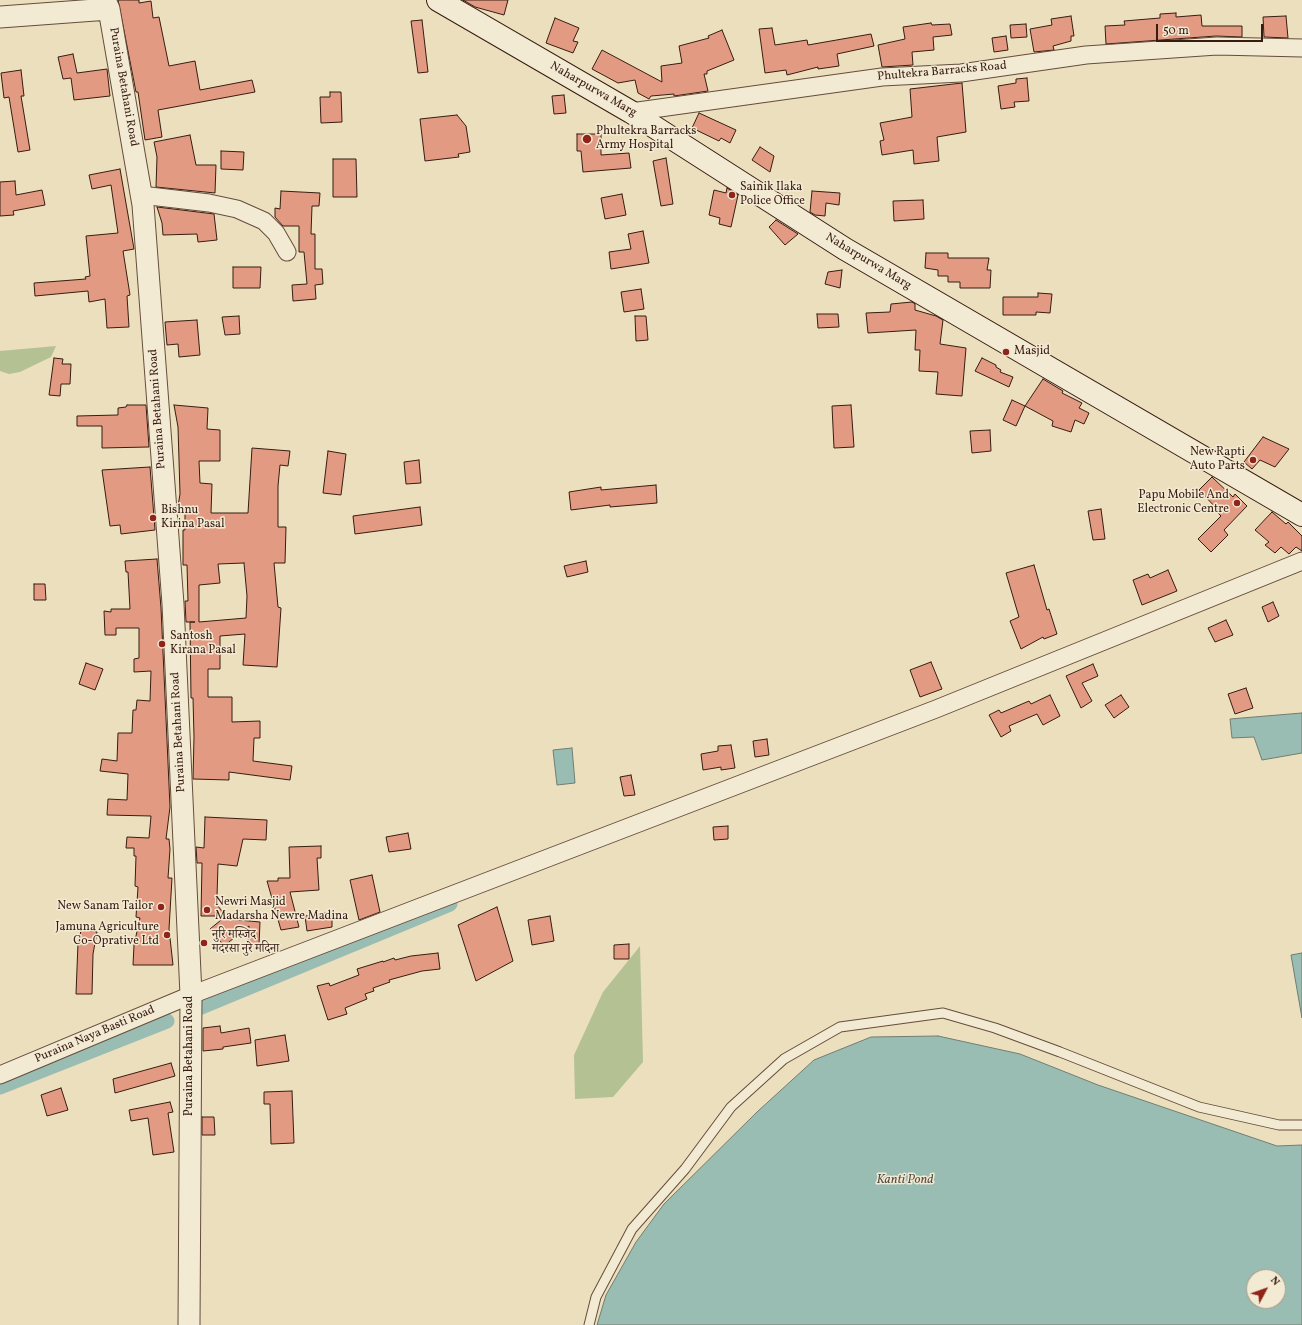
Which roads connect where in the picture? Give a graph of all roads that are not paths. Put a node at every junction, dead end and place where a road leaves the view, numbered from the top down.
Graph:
1 (438, 0) edge
2 (107, 4) edge
3 (0, 17) edge
4 (1302, 48) edge
5 (631, 112) junction
6 (141, 195) junction
7 (287, 252) dead end
8 (1302, 515) edge
9 (1302, 561) edge
10 (191, 995) junction
11 (0, 1075) edge
12 (1302, 1125) edge
13 (189, 1325) edge
14 (589, 1325) edge

1 - 5 main road, Naharpurwa Marg
2 - 3 street
2 - 6 street, Puraina Betahani Road
4 - 5 street, Phultekra Barracks Road
5 - 8 main road, Naharpurwa Marg
6 - 7 street
6 - 10 street, Puraina Betahani Road
9 - 10 street, Puraina Naya Basti Road
10 - 11 street, Puraina Naya Basti Road
10 - 13 street, Puraina Betahani Road
12 - 14 lane

